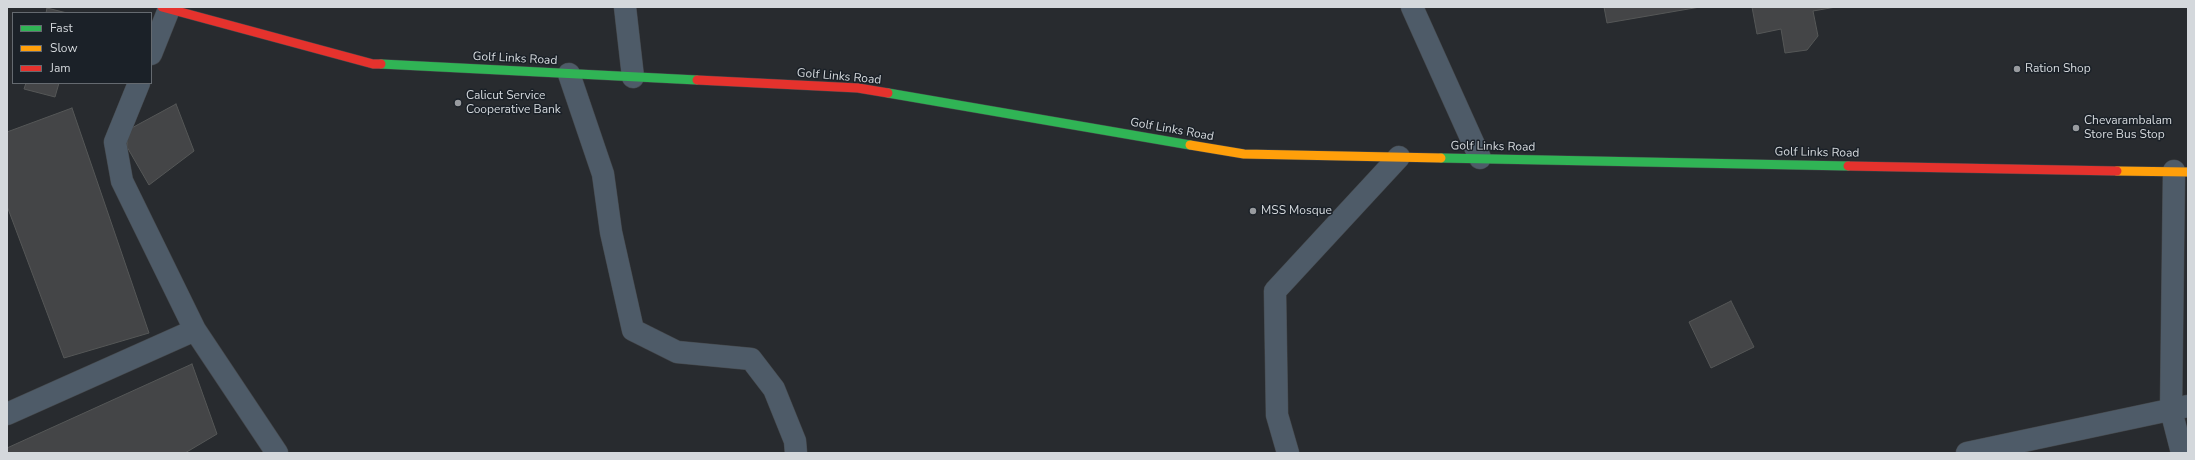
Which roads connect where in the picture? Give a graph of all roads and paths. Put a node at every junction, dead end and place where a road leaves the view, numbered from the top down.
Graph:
1 (625, 7) edge
2 (1412, 7) edge
3 (166, 8) edge
4 (152, 51) edge
5 (569, 74) junction
6 (633, 77) junction
7 (139, 84) edge
8 (1399, 157) junction
9 (1480, 158) junction
10 (2181, 172) edge
11 (195, 330) junction
12 (2179, 408) edge
13 (7, 414) edge
14 (277, 453) edge
15 (796, 453) edge
16 (1288, 453) edge
17 (1967, 453) edge
18 (2182, 453) edge

1 - 6 street
2 - 9 street
3 - 4 street
3 - 5 main road, Golf Links Road
5 - 6 main road, Golf Links Road
5 - 15 street
6 - 8 main road, Golf Links Road
7 - 11 street
8 - 9 main road, Golf Links Road
8 - 16 street
9 - 10 main road, Golf Links Road
10 - 12 street
11 - 13 street
11 - 14 street
12 - 17 street
12 - 18 street

